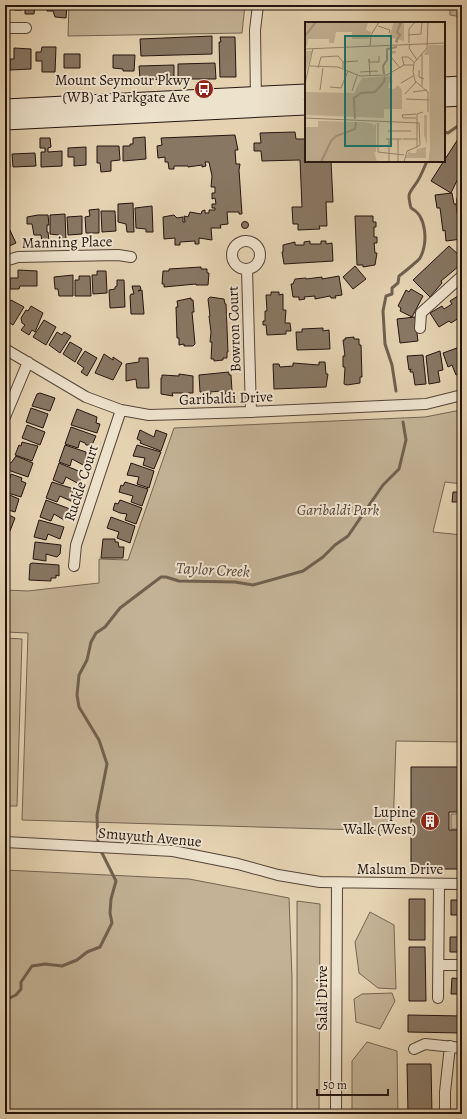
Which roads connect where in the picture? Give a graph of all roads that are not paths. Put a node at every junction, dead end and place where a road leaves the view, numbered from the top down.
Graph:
1 (258, 5) edge
2 (5, 28) edge
3 (26, 28) dead end
4 (462, 84) edge
5 (445, 85) edge
6 (305, 92) edge
7 (462, 98) edge
8 (445, 99) edge
9 (256, 102) junction
10 (5, 107) edge
11 (305, 107) edge
12 (5, 122) edge
13 (462, 200) edge
14 (462, 207) edge
15 (131, 257) dead end
16 (5, 261) edge
17 (247, 269) dead end
18 (462, 276) edge
19 (420, 328) dead end
20 (5, 349) edge
21 (28, 362) junction
22 (462, 396) edge
23 (121, 410) junction
24 (251, 412) junction
25 (5, 417) edge
26 (74, 566) dead end
27 (5, 842) edge
28 (337, 883) junction
29 (439, 884) junction
30 (462, 884) edge
31 (439, 965) junction
32 (462, 965) edge
33 (438, 998) dead end
34 (450, 1046) junction
35 (462, 1048) edge
36 (414, 1049) dead end
37 (336, 1114) edge
38 (445, 1114) edge

1 - 9 street
2 - 3 street
4 - 5 main road
6 - 9 main road
7 - 8 main road
9 - 10 main road
9 - 11 main road
9 - 12 main road
13 - 14 street
15 - 16 street, Manning Place
17 - 24 street, Bowron Court
18 - 19 street
20 - 21 street, Garibaldi Drive
21 - 23 street, Garibaldi Drive
21 - 25 street
22 - 24 street, Garibaldi Drive
23 - 24 street, Garibaldi Drive
23 - 26 street, Ruckle Court
27 - 28 street, Smuyuth Avenue
28 - 29 street, Malsum Drive
28 - 37 street, Salal Drive
29 - 30 street, Malsum Drive
29 - 31 street
31 - 32 street
31 - 33 street
34 - 35 street
34 - 36 street
34 - 38 street

